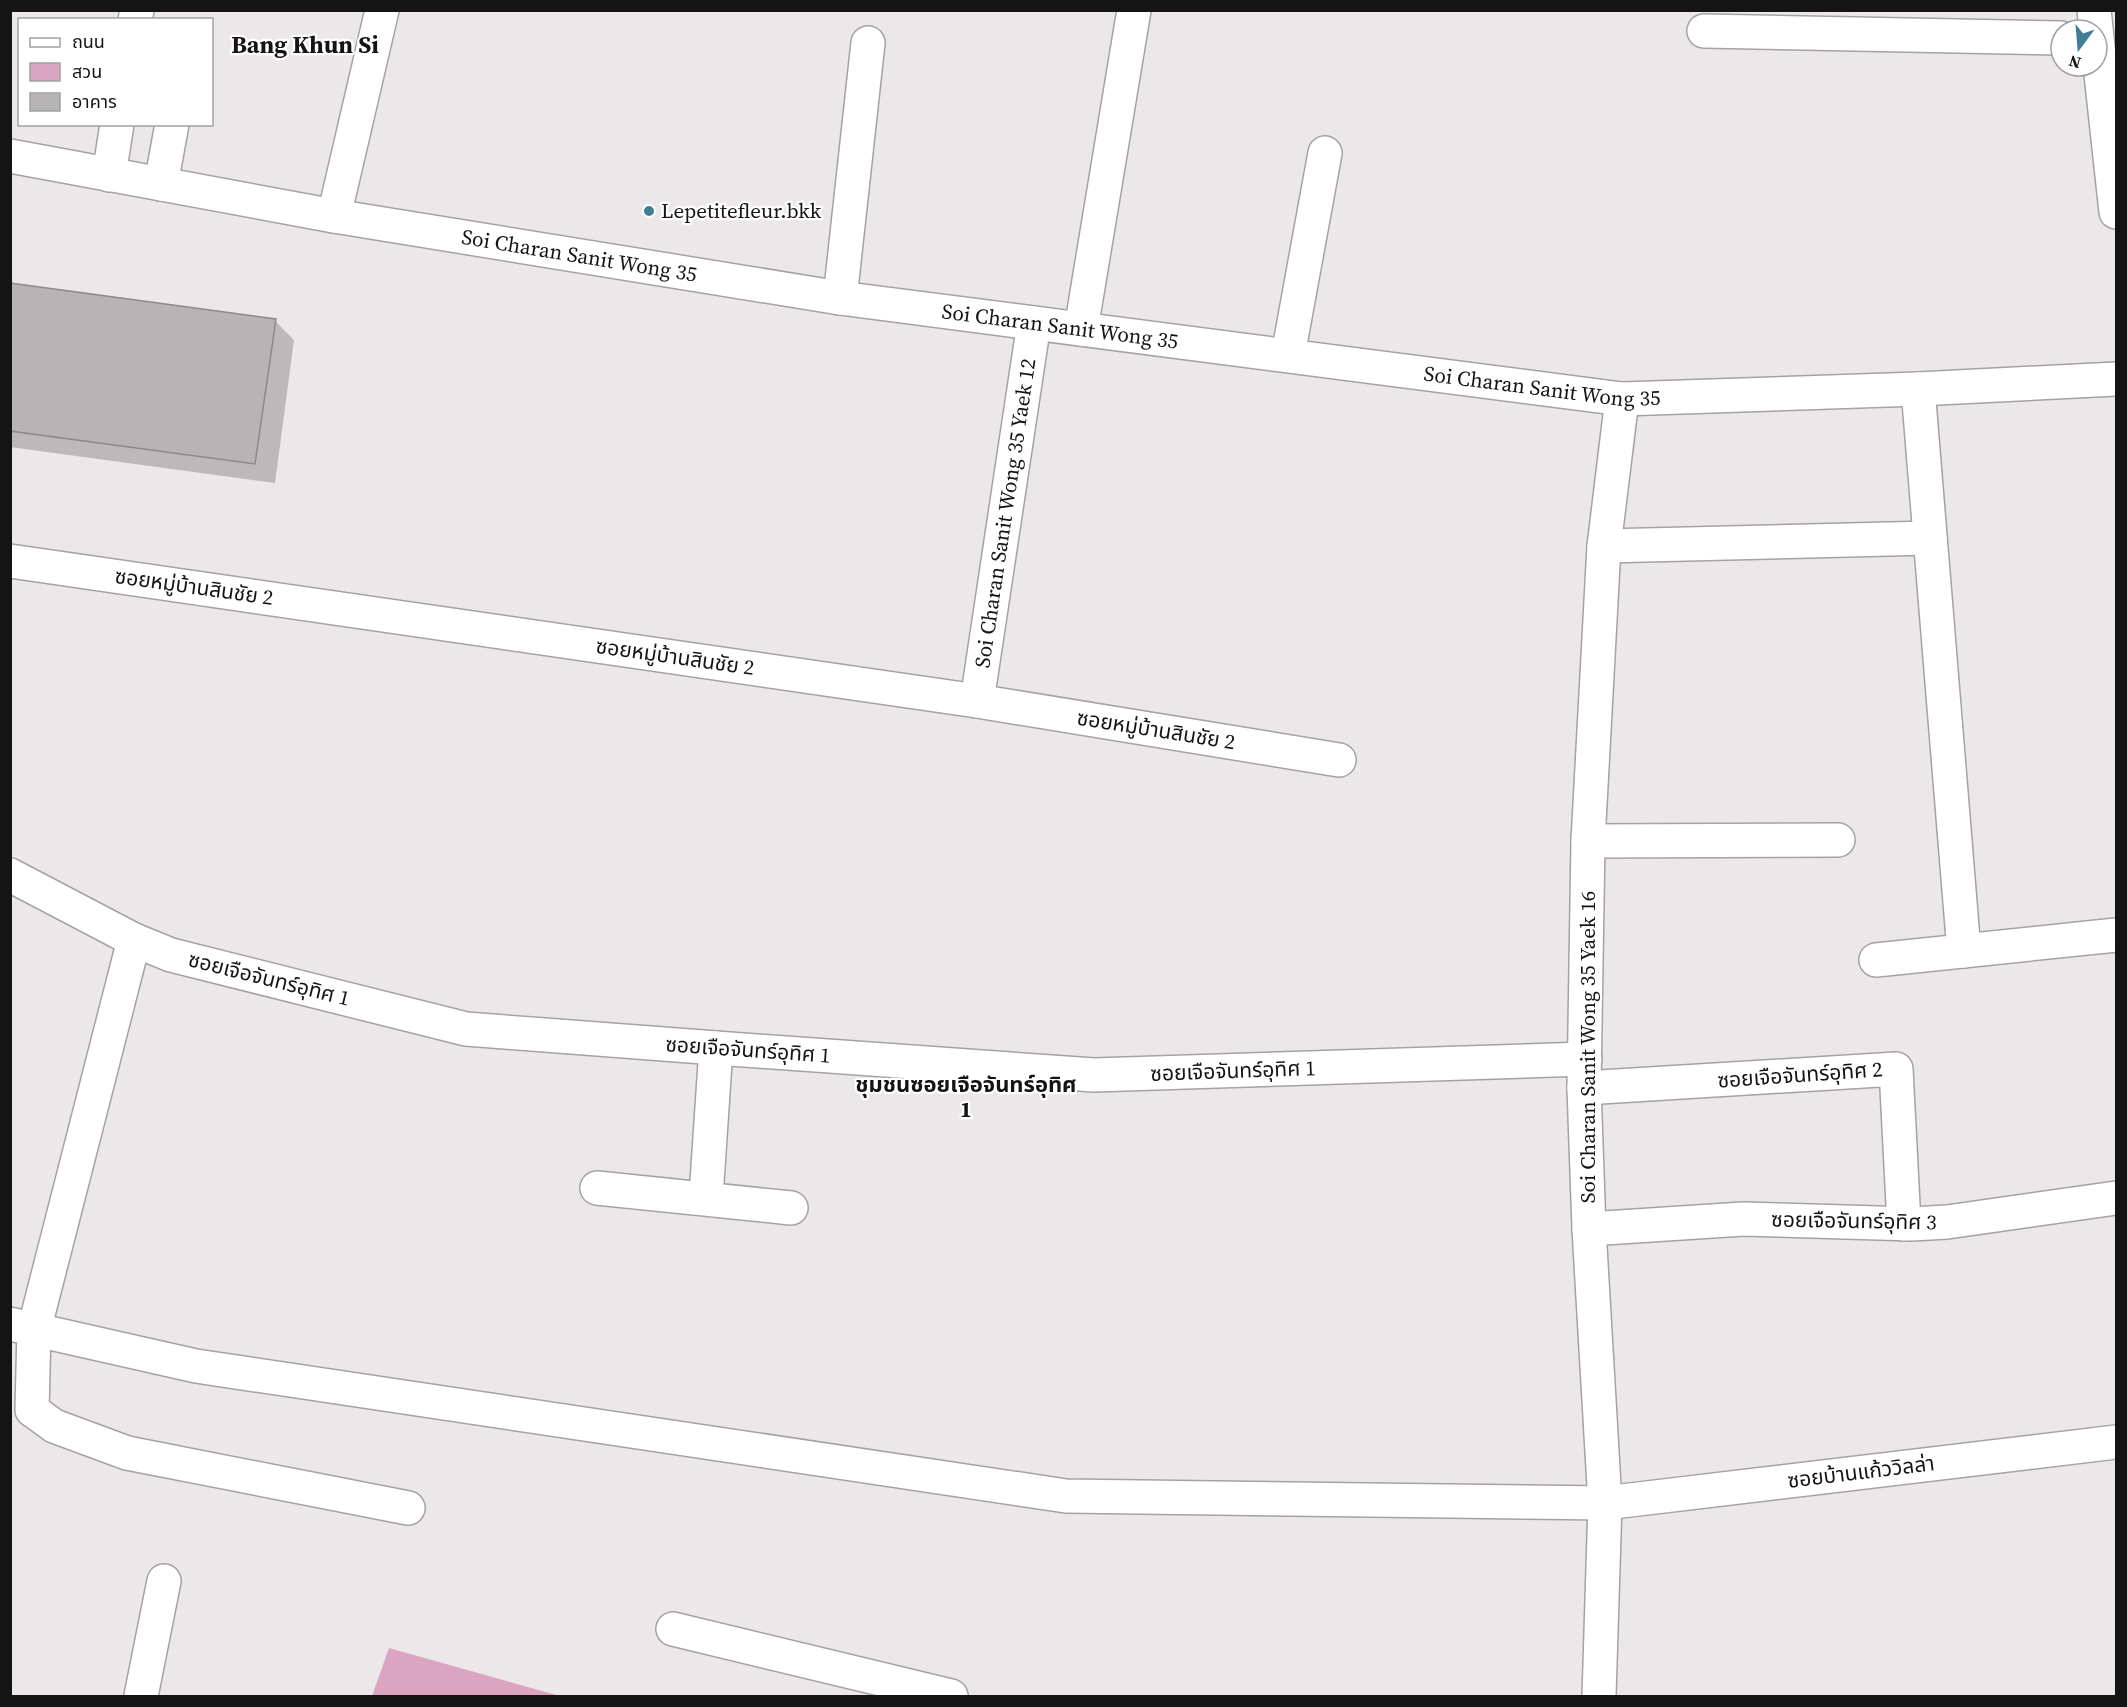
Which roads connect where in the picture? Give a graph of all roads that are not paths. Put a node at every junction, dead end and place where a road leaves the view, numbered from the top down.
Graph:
1 (382, 10) edge
2 (1134, 10) edge
3 (1704, 31) dead end
4 (2049, 38) edge
5 (868, 44) dead end
6 (2106, 78) edge
7 (117, 126) edge
8 (172, 126) edge
9 (1325, 153) dead end
10 (10, 156) edge
11 (109, 175) junction
12 (161, 184) junction
13 (2116, 212) edge
14 (334, 216) junction
15 (840, 298) junction
16 (1034, 323) junction
17 (1081, 329) junction
18 (1288, 355) junction
19 (2116, 379) edge
20 (1918, 389) junction
21 (1622, 399) junction
22 (1930, 537) junction
23 (1604, 546) junction
24 (10, 561) edge
25 (977, 700) junction
26 (1339, 760) dead end
27 (1838, 840) dead end
28 (1588, 841) junction
29 (10, 875) edge
30 (2116, 935) edge
31 (134, 940) junction
32 (1964, 951) junction
33 (1876, 960) dead end
34 (716, 1048) junction
35 (1585, 1074) junction
36 (597, 1188) dead end
37 (706, 1197) junction
38 (2116, 1198) edge
39 (791, 1208) dead end
40 (1904, 1224) junction
41 (1589, 1229) junction
42 (22, 1327) edge
43 (2116, 1442) edge
44 (1605, 1503) junction
45 (408, 1508) dead end
46 (164, 1581) dead end
47 (673, 1629) dead end
48 (141, 1696) edge
49 (951, 1696) edge
50 (1599, 1696) edge

1 - 14 street
2 - 17 street
3 - 4 street
5 - 15 street
6 - 13 street
7 - 11 street
8 - 12 street
9 - 18 street
10 - 11 street, Soi Charan Sanit Wong 35
11 - 12 street, Soi Charan Sanit Wong 35
12 - 14 street, Soi Charan Sanit Wong 35
14 - 15 street, Soi Charan Sanit Wong 35
15 - 16 street, Soi Charan Sanit Wong 35
16 - 17 street, Soi Charan Sanit Wong 35
16 - 25 street, Soi Charan Sanit Wong 35 Yaek 12
17 - 18 street, Soi Charan Sanit Wong 35
18 - 21 street, Soi Charan Sanit Wong 35
19 - 20 street, Soi Charan Sanit Wong 35
20 - 21 street, Soi Charan Sanit Wong 35
20 - 22 street
21 - 23 street, Soi Charan Sanit Wong 35 Yaek 16
22 - 23 street
22 - 32 street
23 - 28 street, Soi Charan Sanit Wong 35 Yaek 16
24 - 25 street, ซอยหมู่บ้านสินชัย 2
25 - 26 street, ซอยหมู่บ้านสินชัย 2
27 - 28 street
28 - 35 street, Soi Charan Sanit Wong 35 Yaek 16
29 - 31 street, ซอยเจือจันทร์อุทิศ 1
30 - 32 street
31 - 34 street, ซอยเจือจันทร์อุทิศ 1
31 - 42 street
32 - 33 street
34 - 35 street, ซอยเจือจันทร์อุทิศ 1
34 - 37 street
35 - 40 street, ซอยเจือจันทร์อุทิศ 2
35 - 41 street, Soi Charan Sanit Wong 35 Yaek 16
36 - 37 street
37 - 39 street
38 - 40 street, ซอยเจือจันทร์อุทิศ 3
40 - 41 street, ซอยเจือจันทร์อุทิศ 3
41 - 44 street, Soi Charan Sanit Wong 35 Yaek 16
42 - 44 street, ซอยบ้านแก้ววิลล่า
42 - 45 street
43 - 44 street, ซอยบ้านแก้ววิลล่า
44 - 50 street, Soi Charan Sanit Wong 35 Yaek 16
46 - 48 street
47 - 49 street

